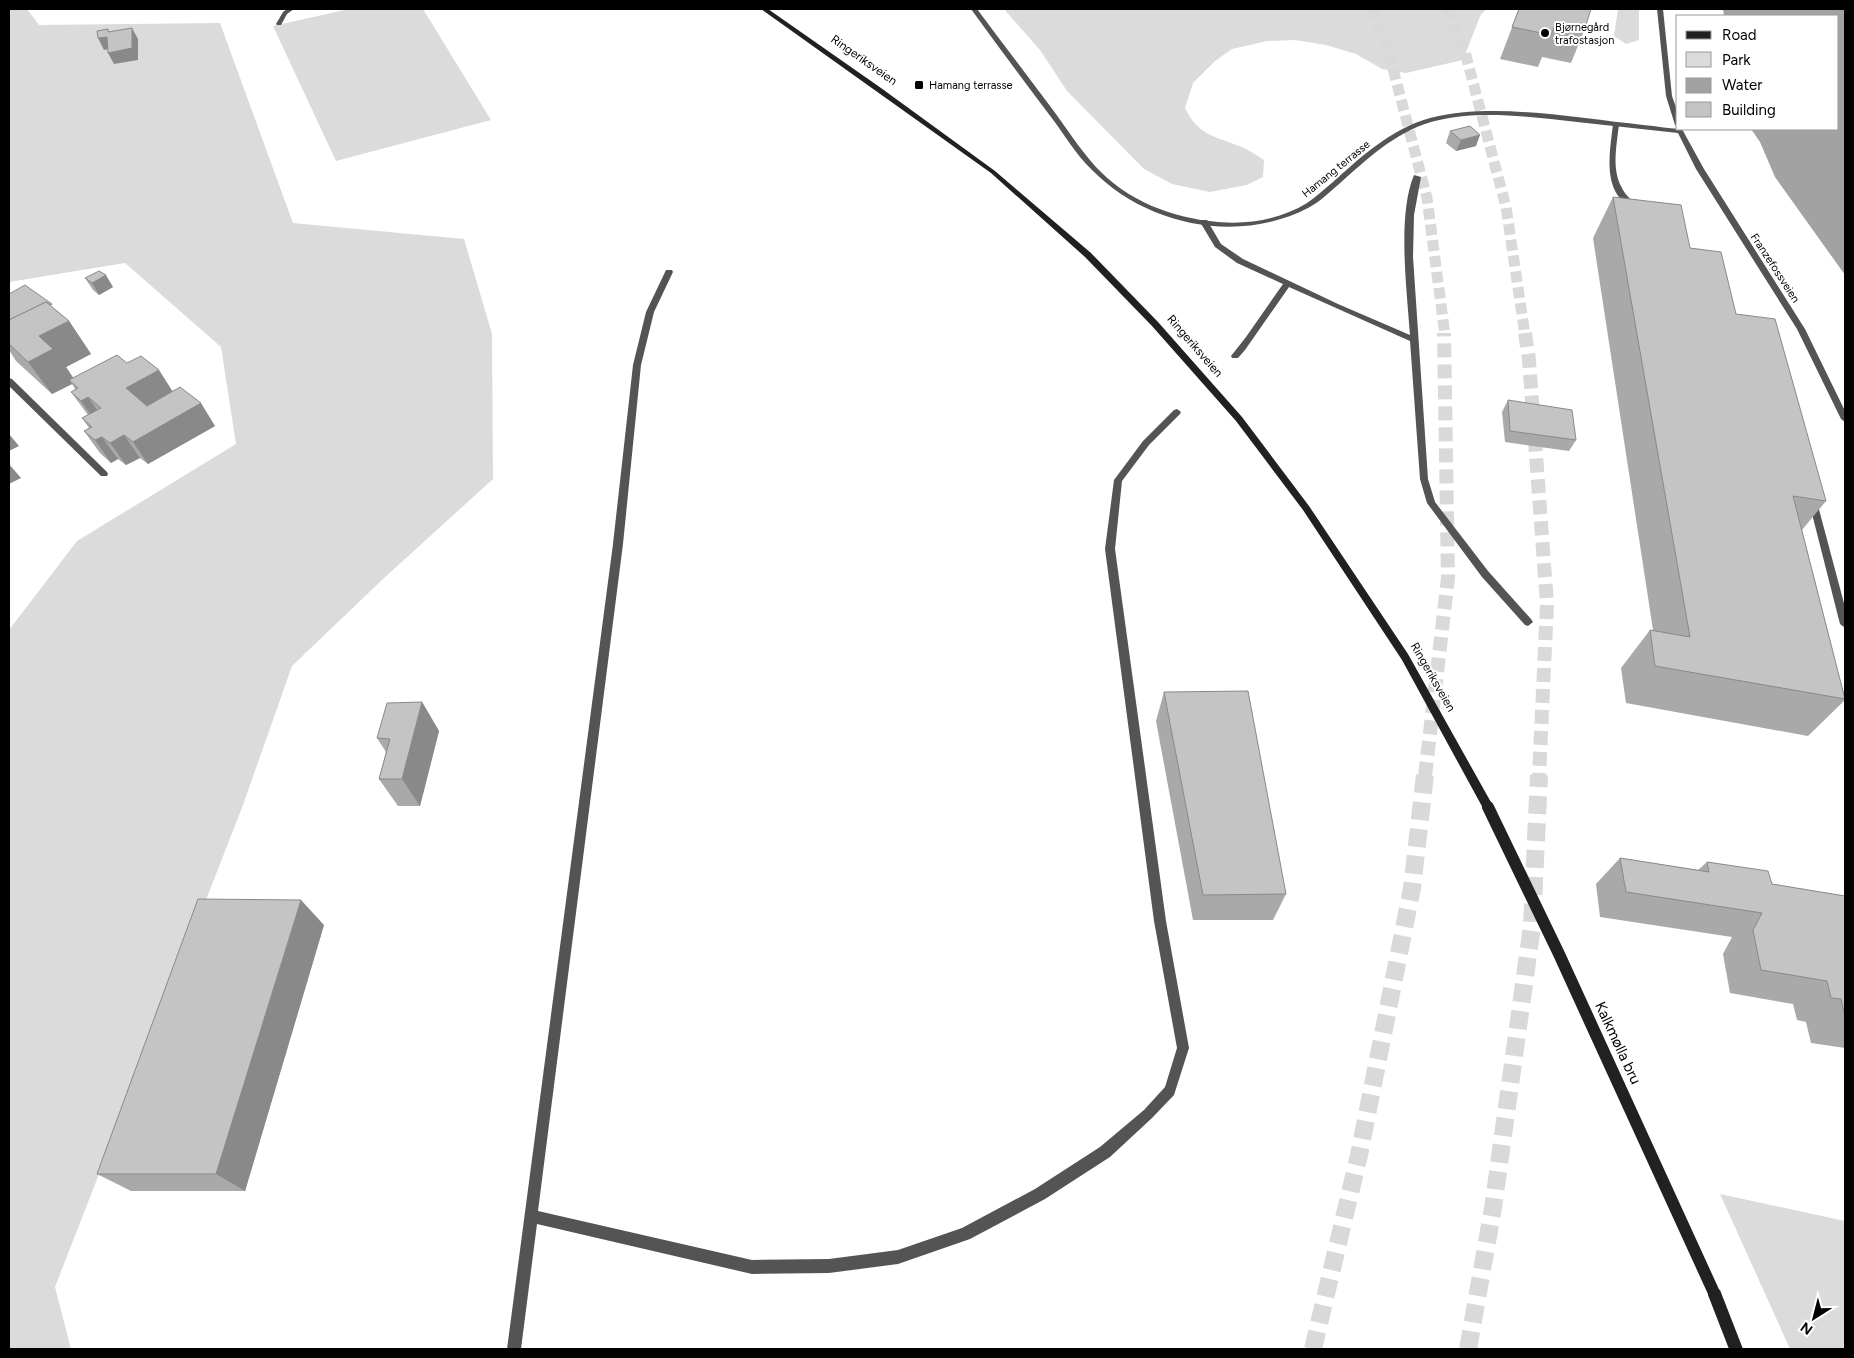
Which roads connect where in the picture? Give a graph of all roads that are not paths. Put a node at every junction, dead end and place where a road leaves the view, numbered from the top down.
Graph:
1 (291, 9) edge
2 (764, 9) edge
3 (974, 9) edge
4 (1660, 9) edge
5 (279, 24) dead end
6 (1676, 119) edge
7 (1616, 124) junction
8 (1676, 128) edge
9 (1680, 130) edge
10 (1416, 177) dead end
11 (1638, 210) edge
12 (1204, 222) junction
13 (668, 272) dead end
14 (1287, 284) junction
15 (1414, 340) junction
16 (1235, 356) dead end
17 (9, 382) edge
18 (1177, 412) dead end
19 (1845, 419) edge
20 (104, 474) dead end
21 (1811, 495) edge
22 (1528, 622) dead end
23 (1845, 624) edge
24 (1488, 807) joint
25 (532, 1216) junction
26 (514, 1349) edge
27 (1736, 1349) edge

1 - 5 street
2 - 24 main road, Ringeriksveien
3 - 12 street, Hamang terrasse
4 - 6 street, Franzefossveien
7 - 8 street, Hamang terrasse
7 - 11 street
7 - 12 street, Hamang terrasse
9 - 19 street, Franzefossveien
10 - 15 street
12 - 14 street
13 - 25 street
14 - 15 street
14 - 16 street
15 - 22 street
17 - 20 street
18 - 25 street
21 - 23 street
24 - 27 main road, Kalkmølla bru, bridge
25 - 26 street

